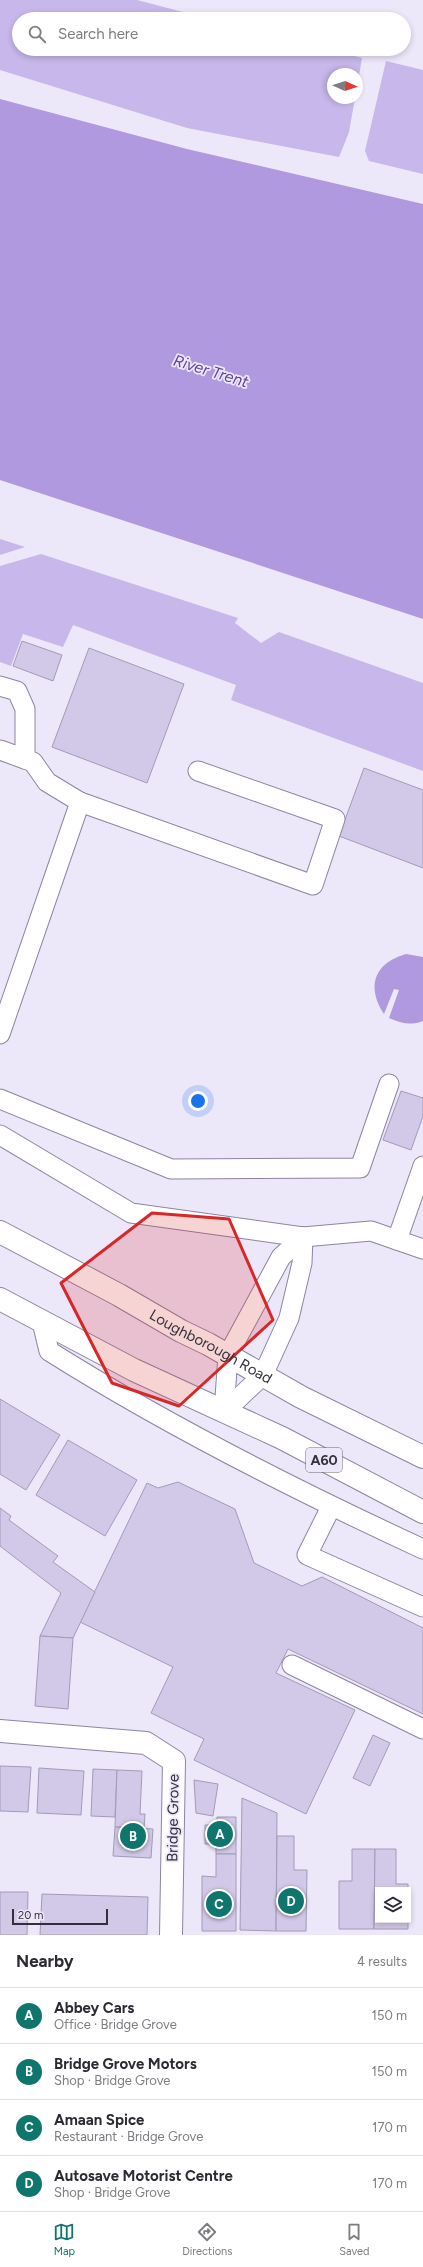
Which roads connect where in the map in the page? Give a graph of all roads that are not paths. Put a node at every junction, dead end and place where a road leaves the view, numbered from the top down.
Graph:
1 (0, 686) edge
2 (0, 750) edge
3 (24, 759) junction
4 (198, 771) dead end
5 (80, 802) junction
6 (0, 1034) edge
7 (389, 1084) dead end
8 (0, 1099) edge
9 (0, 1136) edge
10 (423, 1166) edge
11 (0, 1232) edge
12 (303, 1237) junction
13 (397, 1240) junction
14 (423, 1249) edge
15 (0, 1299) edge
16 (0, 1311) edge
17 (34, 1318) junction
18 (228, 1355) junction
19 (263, 1375) junction
20 (224, 1412) junction
21 (423, 1458) edge
22 (331, 1507) junction
23 (423, 1512) edge
24 (423, 1549) edge
25 (423, 1607) edge
26 (292, 1665) dead end
27 (423, 1729) edge
28 (0, 1730) edge
29 (172, 1935) edge

1 - 3 lane
2 - 3 lane
3 - 5 lane
4 - 5 lane
5 - 6 lane
7 - 8 lane
9 - 12 lane
10 - 13 lane
11 - 18 main road, Loughborough Road
12 - 13 lane
12 - 18 lane
12 - 19 lane
13 - 14 lane
15 - 17 main road, A60
16 - 17 main road
17 - 20 main road, A60
17 - 22 lane, A60
18 - 19 main road, Loughborough Road
18 - 20 lane
19 - 20 lane
19 - 21 main road, Loughborough Road
20 - 23 main road, A60
22 - 24 lane, A60
22 - 25 lane
26 - 27 lane
28 - 29 main road, Bridge Grove

